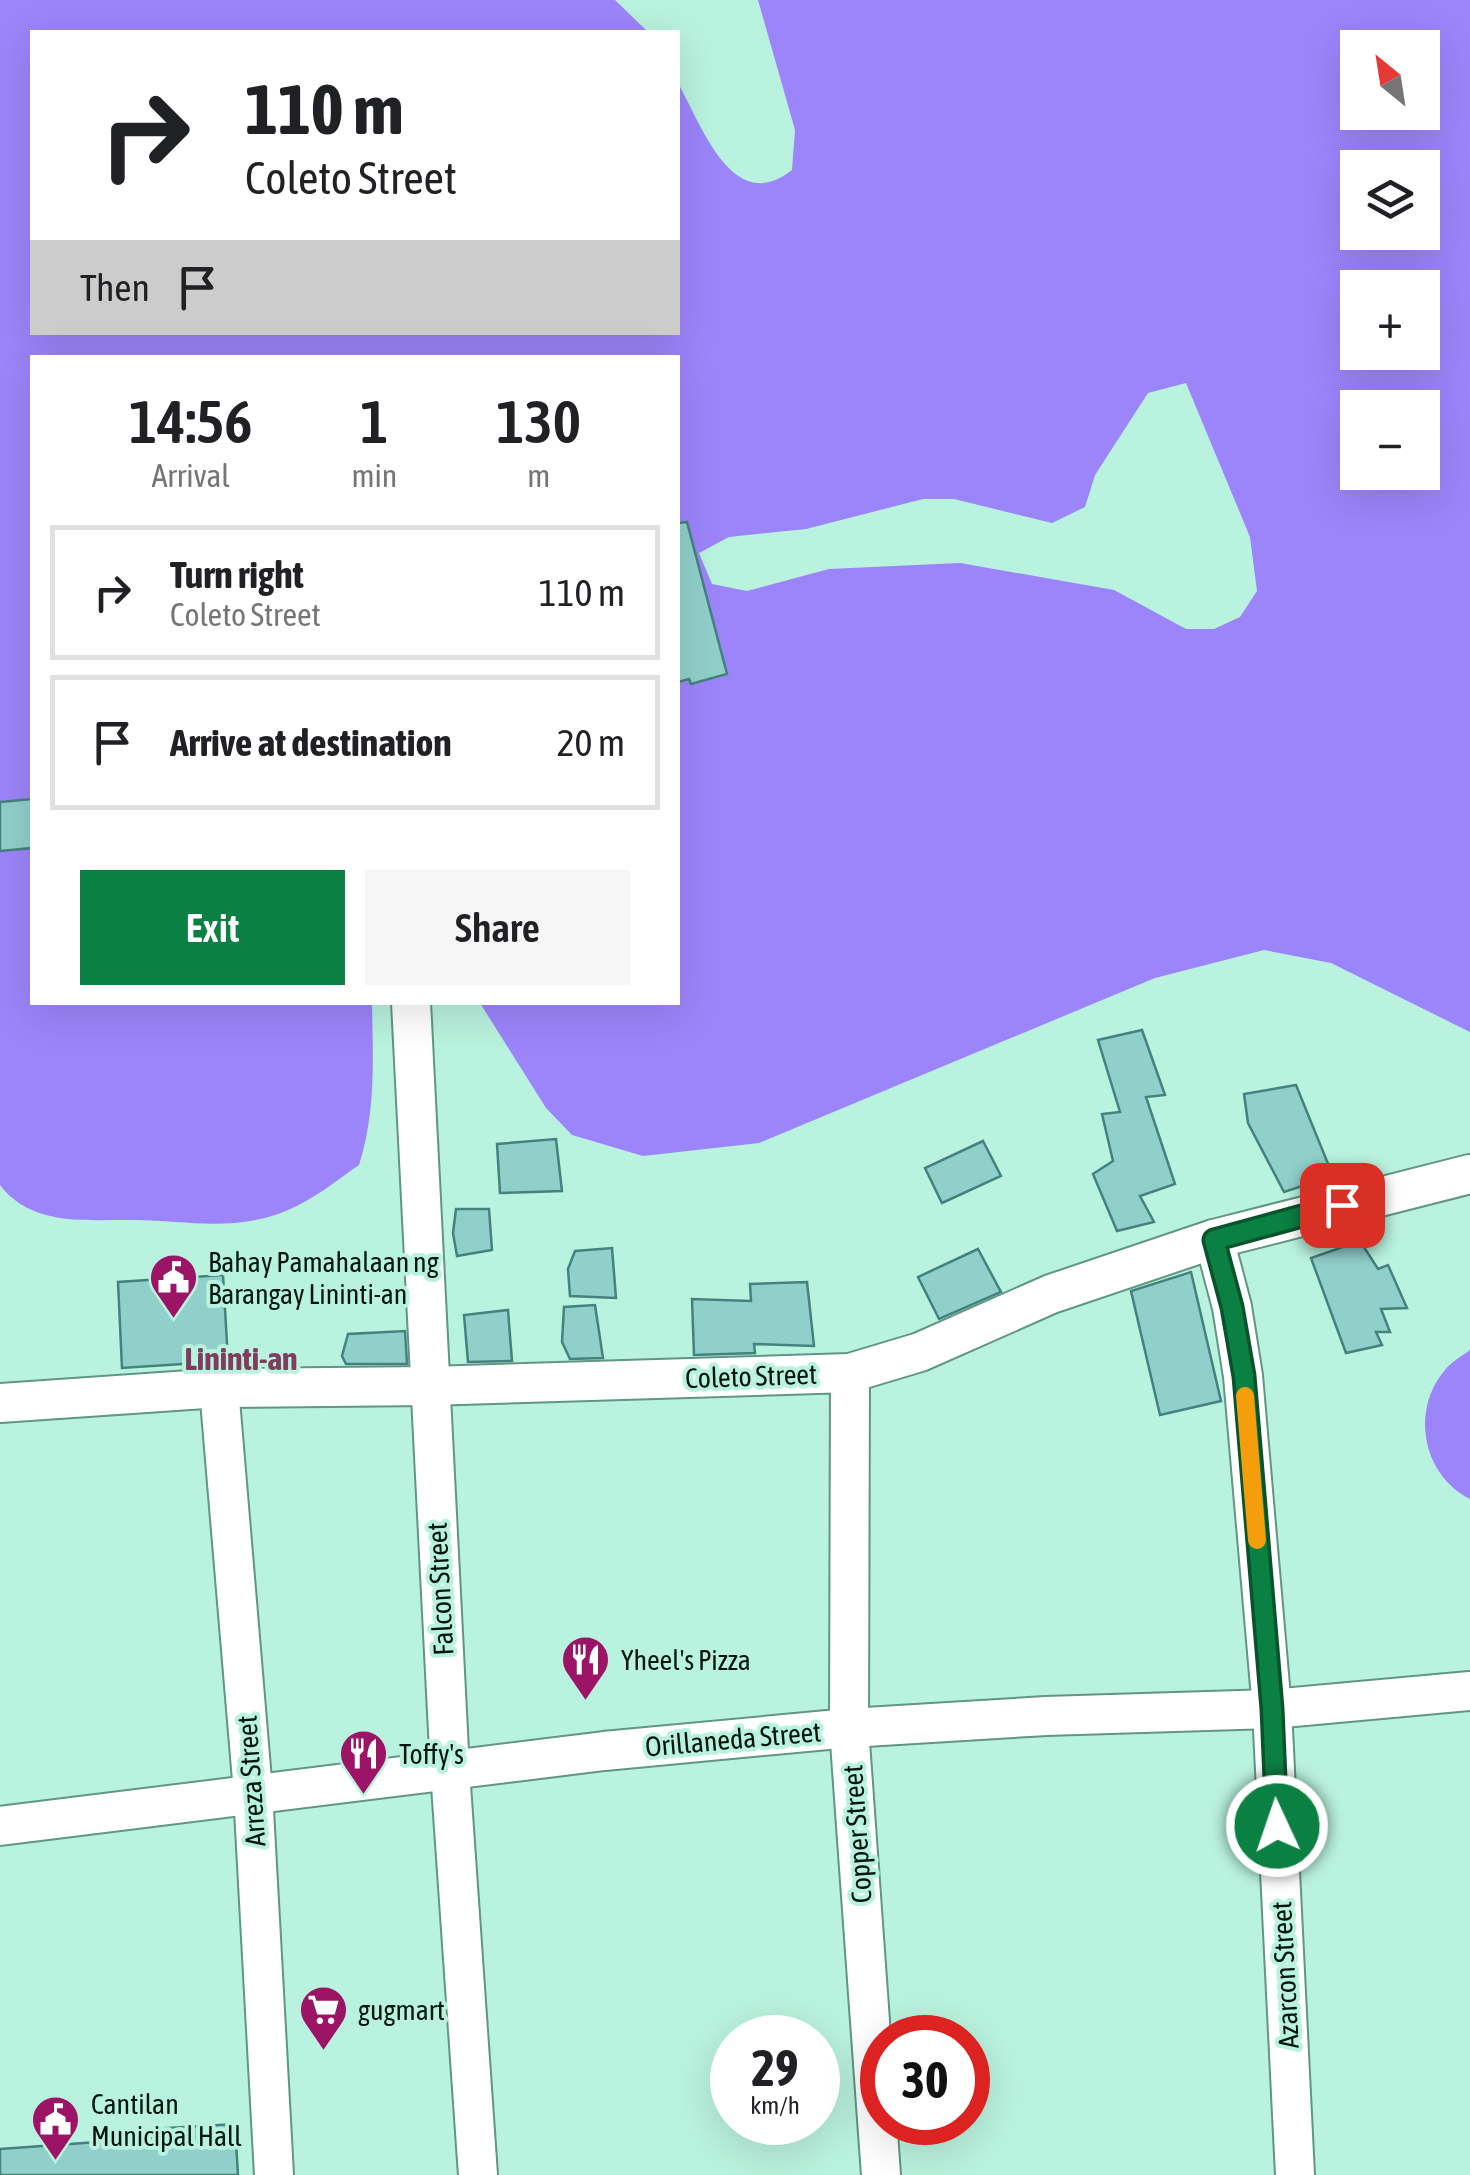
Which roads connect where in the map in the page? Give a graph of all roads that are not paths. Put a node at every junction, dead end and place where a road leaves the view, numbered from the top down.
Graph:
1 (411, 1005) edge
2 (1470, 1174) edge
3 (1214, 1240) junction
4 (850, 1373) junction
5 (429, 1386) junction
6 (219, 1388) junction
7 (0, 1403) edge
8 (1470, 1692) edge
9 (1272, 1709) junction
10 (849, 1728) junction
11 (450, 1772) junction
12 (253, 1792) junction
13 (0, 1826) edge
14 (274, 2175) edge
15 (478, 2175) edge
16 (881, 2175) edge
17 (1295, 2175) edge

1 - 5 street, Falcon Street
2 - 3 street, Coleto Street
3 - 4 street, Coleto Street
3 - 9 street, Azarcon Street
4 - 5 street, Coleto Street
4 - 10 street, Copper Street
5 - 6 street, Coleto Street
5 - 11 street, Falcon Street
6 - 7 street, Coleto Street
6 - 12 street, Arreza Street
8 - 9 street, Orillaneda Street
9 - 10 street, Orillaneda Street
9 - 17 street, Azarcon Street
10 - 11 street, Orillaneda Street
10 - 16 street, Copper Street
11 - 12 street, Orillaneda Street
11 - 15 street, Falcon Street
12 - 13 street, Orillaneda Street
12 - 14 street, Arreza Street

